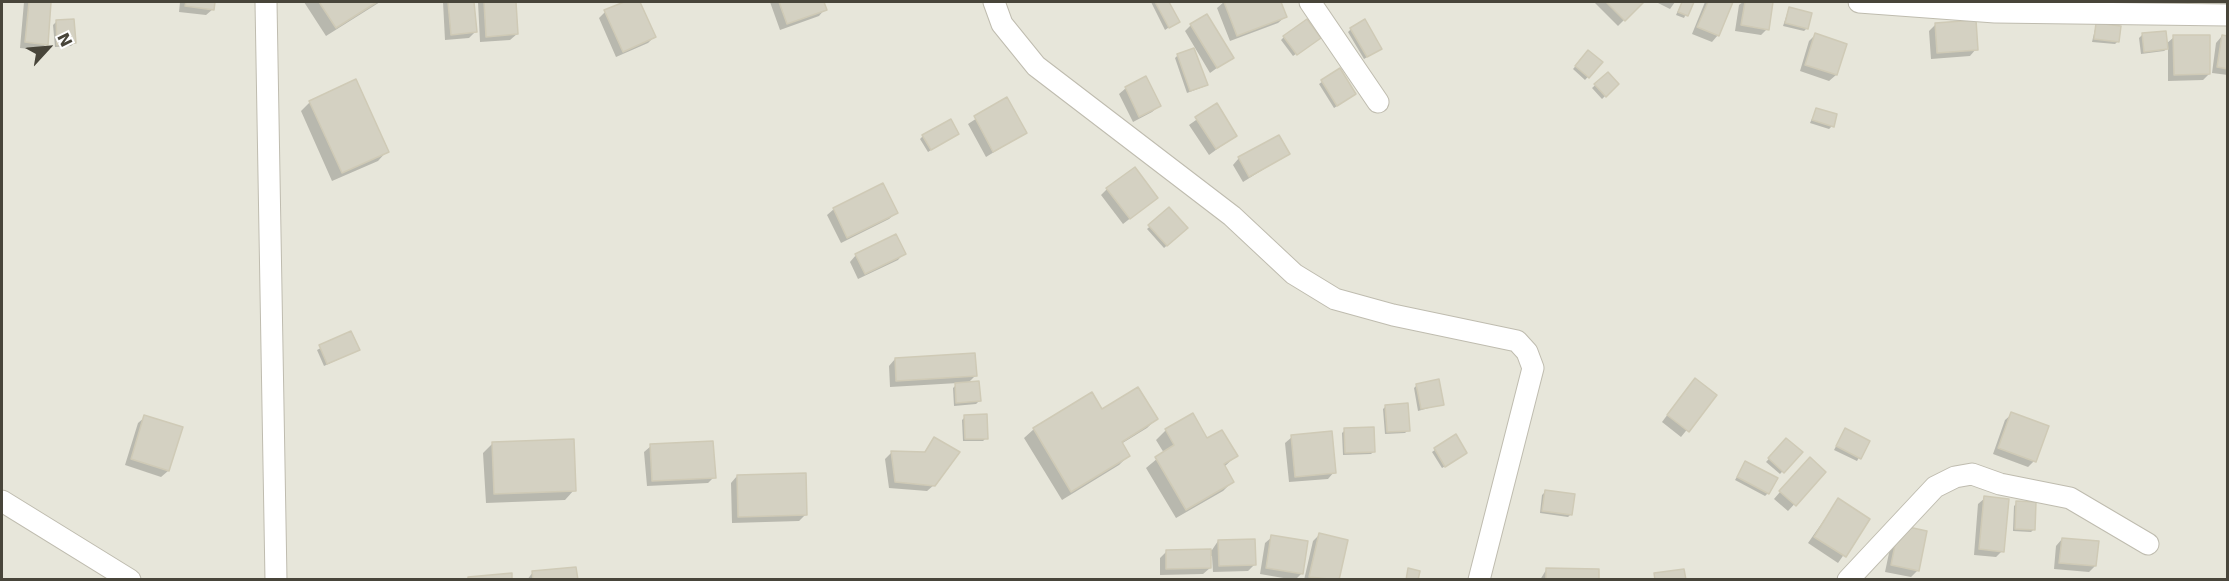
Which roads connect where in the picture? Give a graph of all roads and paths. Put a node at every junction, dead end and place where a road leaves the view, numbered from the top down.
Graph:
1 (266, 2) edge
2 (994, 2) edge
3 (1310, 2) edge
4 (1859, 2) edge
5 (2228, 15) edge
6 (1378, 102) dead end
7 (2, 501) edge
8 (2148, 544) dead end
9 (130, 579) edge
10 (276, 579) edge
11 (1479, 579) edge
12 (1848, 579) edge

1 - 10 street
2 - 11 street
3 - 6 street
4 - 5 street
7 - 9 street
8 - 12 street

